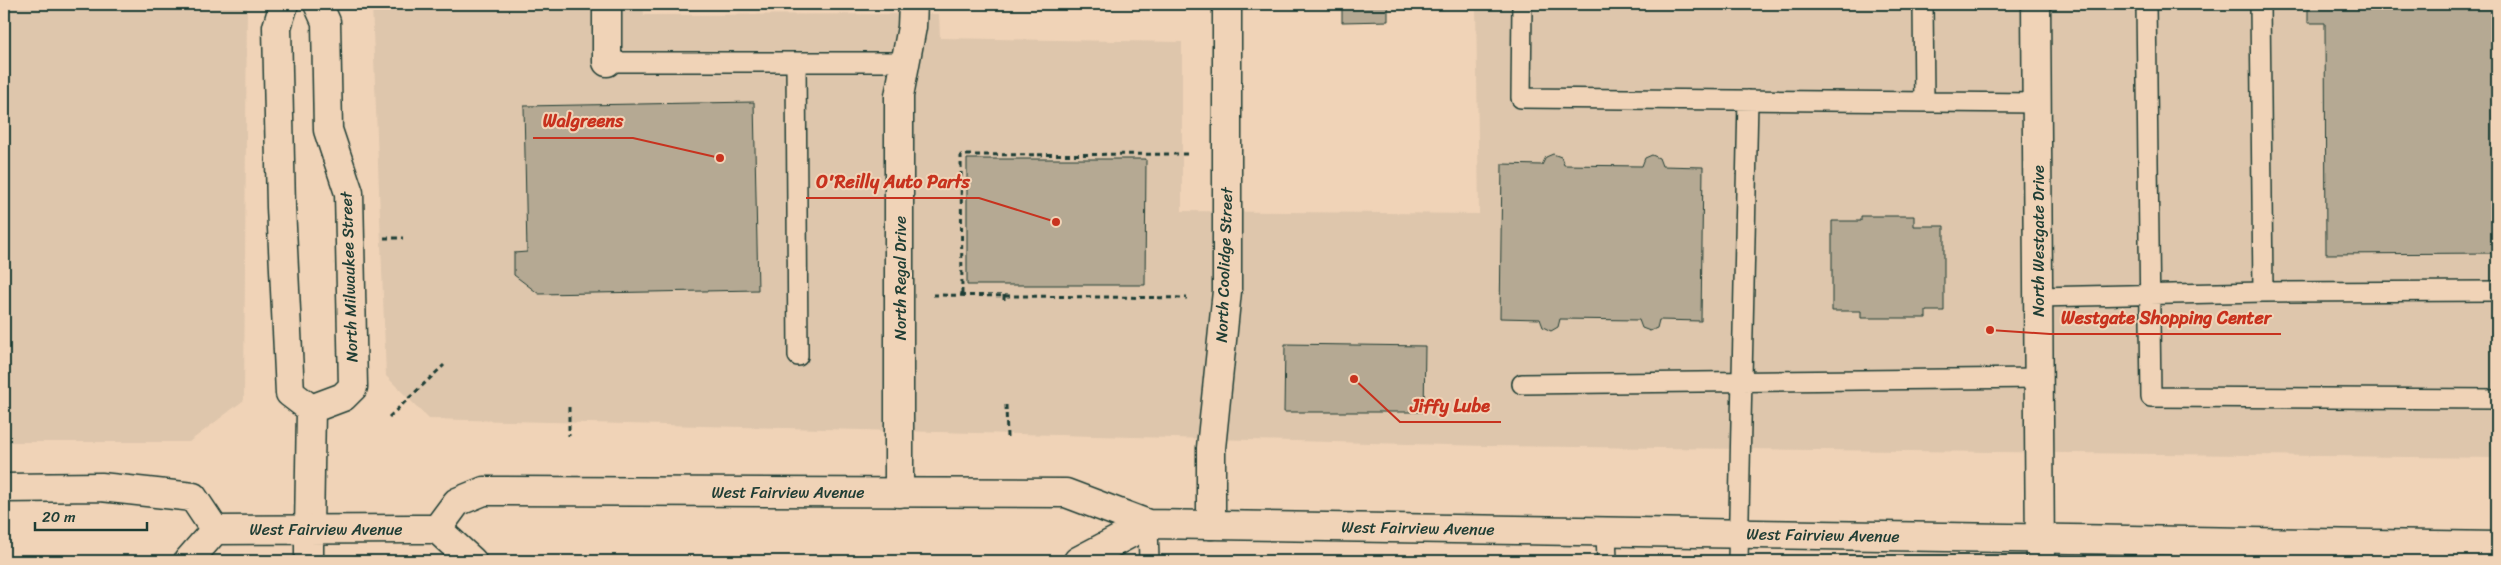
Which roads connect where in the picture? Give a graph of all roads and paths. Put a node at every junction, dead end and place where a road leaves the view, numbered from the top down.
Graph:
1 (284, 4) edge
2 (318, 4) edge
3 (607, 4) edge
4 (913, 4) edge
5 (1227, 4) edge
6 (1522, 4) edge
7 (1923, 4) edge
8 (2036, 4) edge
9 (2146, 4) edge
10 (2260, 4) edge
11 (607, 62) joint
12 (796, 62) junction
13 (905, 62) junction
14 (1748, 100) junction
15 (1924, 101) junction
16 (2037, 102) junction
17 (1189, 154) dead end
18 (374, 238) dead end
19 (403, 238) dead end
20 (2497, 291) edge
21 (2263, 292) junction
22 (962, 294) junction
23 (2149, 294) junction
24 (930, 295) dead end
25 (1004, 295) junction
26 (2038, 297) junction
27 (1188, 298) dead end
28 (1004, 304) dead end
29 (798, 356) dead end
30 (444, 364) dead end
31 (2039, 378) junction
32 (1741, 383) junction
33 (1522, 384) dead end
34 (2497, 399) edge
35 (1006, 405) dead end
36 (570, 407) dead end
37 (311, 409) junction
38 (389, 417) dead end
39 (570, 436) dead end
40 (1007, 437) dead end
41 (4, 488) edge
42 (899, 493) junction
43 (1148, 524) junction
44 (1211, 525) junction
45 (437, 529) junction
46 (215, 530) junction
47 (309, 530) junction
48 (1606, 531) junction
49 (1738, 534) junction
50 (2497, 546) edge
51 (2041, 550) edge
52 (188, 561) edge
53 (309, 561) edge
54 (472, 561) edge
55 (1078, 561) edge
56 (1149, 561) edge
57 (1607, 561) edge
58 (1738, 561) edge

1 - 37 main road
2 - 37 main road, North Milwaukee Street
3 - 11 main road
4 - 13 main road, North Regal Drive
5 - 44 main road, North Coolidge Street
6 - 14 lane
7 - 15 lane
8 - 16 main road, North Westgate Drive
9 - 23 lane
10 - 21 lane
11 - 12 lane
12 - 13 lane
12 - 29 lane
13 - 42 main road, North Regal Drive
14 - 15 lane
14 - 32 lane
15 - 16 lane
16 - 26 main road, North Westgate Drive
17 - 22 path
18 - 19 path
20 - 21 lane
21 - 23 lane
22 - 24 path
22 - 25 path
23 - 26 lane
23 - 34 lane
25 - 27 path
25 - 28 path
26 - 31 main road, North Westgate Drive
30 - 38 path
31 - 32 lane
31 - 51 main road, North Westgate Drive
32 - 33 lane
32 - 49 lane
35 - 40 path
36 - 39 path
37 - 47 main road
41 - 46 main road
42 - 43 main road, West Fairview Avenue
42 - 45 main road, West Fairview Avenue
43 - 44 main road, West Fairview Avenue
43 - 55 main road, West Fairview Avenue
43 - 56 lane
44 - 48 main road, West Fairview Avenue
45 - 47 main road, West Fairview Avenue
45 - 54 main road
46 - 47 main road, West Fairview Avenue
46 - 52 main road
47 - 53 main road
48 - 49 main road, West Fairview Avenue
48 - 57 lane
49 - 51 main road, West Fairview Avenue
49 - 58 lane
50 - 51 main road, West Fairview Avenue

